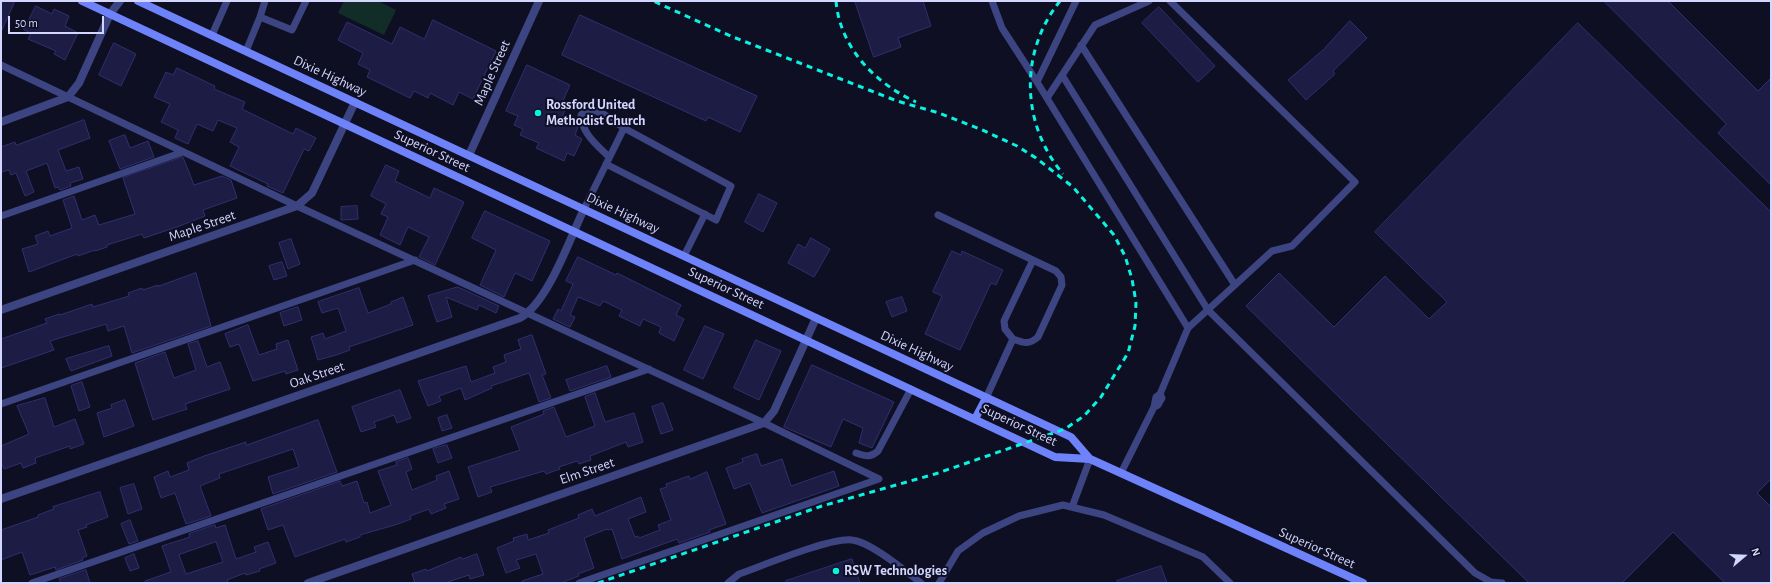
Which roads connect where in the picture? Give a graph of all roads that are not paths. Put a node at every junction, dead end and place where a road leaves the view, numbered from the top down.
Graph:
1 (82, 1) edge
2 (120, 1) edge
3 (138, 1) edge
4 (227, 1) edge
5 (265, 1) edge
6 (306, 1) edge
7 (539, 1) edge
8 (992, 1) edge
9 (1076, 1) edge
10 (1149, 1) edge
11 (1170, 1) edge
12 (110, 14) junction
13 (260, 18) junction
14 (212, 35) junction
15 (1081, 45) junction
16 (246, 51) junction
17 (1, 65) edge
18 (1062, 76) junction
19 (1037, 82) junction
20 (68, 97) junction
21 (1047, 98) junction
22 (355, 102) junction
23 (1, 122) edge
24 (345, 124) junction
25 (624, 128) junction
26 (183, 152) junction
27 (469, 155) junction
28 (608, 161) junction
29 (297, 206) junction
30 (584, 209) junction
31 (705, 214) junction
32 (938, 215) dead end
33 (1, 216) edge
34 (573, 231) junction
35 (684, 256) junction
36 (415, 260) junction
37 (1033, 260) junction
38 (1235, 285) junction
39 (1, 310) edge
40 (1208, 310) junction
41 (529, 313) junction
42 (816, 318) junction
43 (1188, 328) junction
44 (1013, 339) junction
45 (805, 340) junction
46 (649, 369) junction
47 (911, 389) junction
48 (986, 398) junction
49 (1, 404) edge
50 (975, 419) junction
51 (764, 423) junction
52 (856, 453) dead end
53 (1090, 459) junction
54 (1121, 473) junction
55 (1, 499) edge
56 (1072, 507) junction
57 (32, 583) edge
58 (308, 583) edge
59 (579, 583) edge
60 (728, 583) edge
61 (921, 583) edge
62 (939, 583) edge
63 (1230, 583) edge
64 (1363, 583) edge
65 (1502, 583) edge

1 - 12 main road, Superior Street
2 - 12 street
3 - 14 main road, Dixie Highway
4 - 14 lane
5 - 13 lane
6 - 13 lane
7 - 27 street, Maple Street
8 - 19 lane
9 - 19 lane
10 - 15 lane
11 - 38 lane
12 - 20 street
12 - 24 main road, Superior Street
13 - 16 lane
14 - 16 main road, Dixie Highway
15 - 18 lane
15 - 38 lane
16 - 22 main road, Dixie Highway
17 - 20 lane
18 - 21 lane
18 - 40 lane
19 - 21 lane
20 - 23 street
20 - 26 lane
21 - 43 lane
22 - 24 street, Maple Street
22 - 27 main road, Dixie Highway
24 - 29 street, Maple Street
24 - 34 main road, Superior Street
25 - 28 lane
25 - 28 lane
25 - 31 lane
26 - 29 lane
26 - 33 lane
27 - 30 main road, Dixie Highway
28 - 30 lane
28 - 31 lane
29 - 36 lane
29 - 39 street, Maple Street
30 - 34 street, Oak Street
30 - 35 main road, Dixie Highway
31 - 35 lane
32 - 37 lane
34 - 41 street, Oak Street
34 - 45 main road, Superior Street
35 - 42 main road, Dixie Highway
36 - 41 lane
36 - 49 lane
37 - 44 lane
37 - 44 lane
38 - 40 lane
40 - 43 lane
40 - 65 lane
41 - 46 lane
41 - 55 street, Oak Street
42 - 45 street
42 - 48 main road, Dixie Highway
43 - 54 lane
44 - 48 lane
45 - 47 main road, Superior Street
45 - 51 street
46 - 51 lane
46 - 57 lane
47 - 50 main road, Superior Street
47 - 52 lane
48 - 50 main road
48 - 53 main road, Dixie Highway
50 - 53 main road, Superior Street
51 - 58 street, Elm Street
51 - 59 lane
53 - 54 main road, Superior Street
53 - 56 lane
54 - 64 main road, Superior Street
56 - 62 lane
56 - 63 lane
60 - 61 lane

